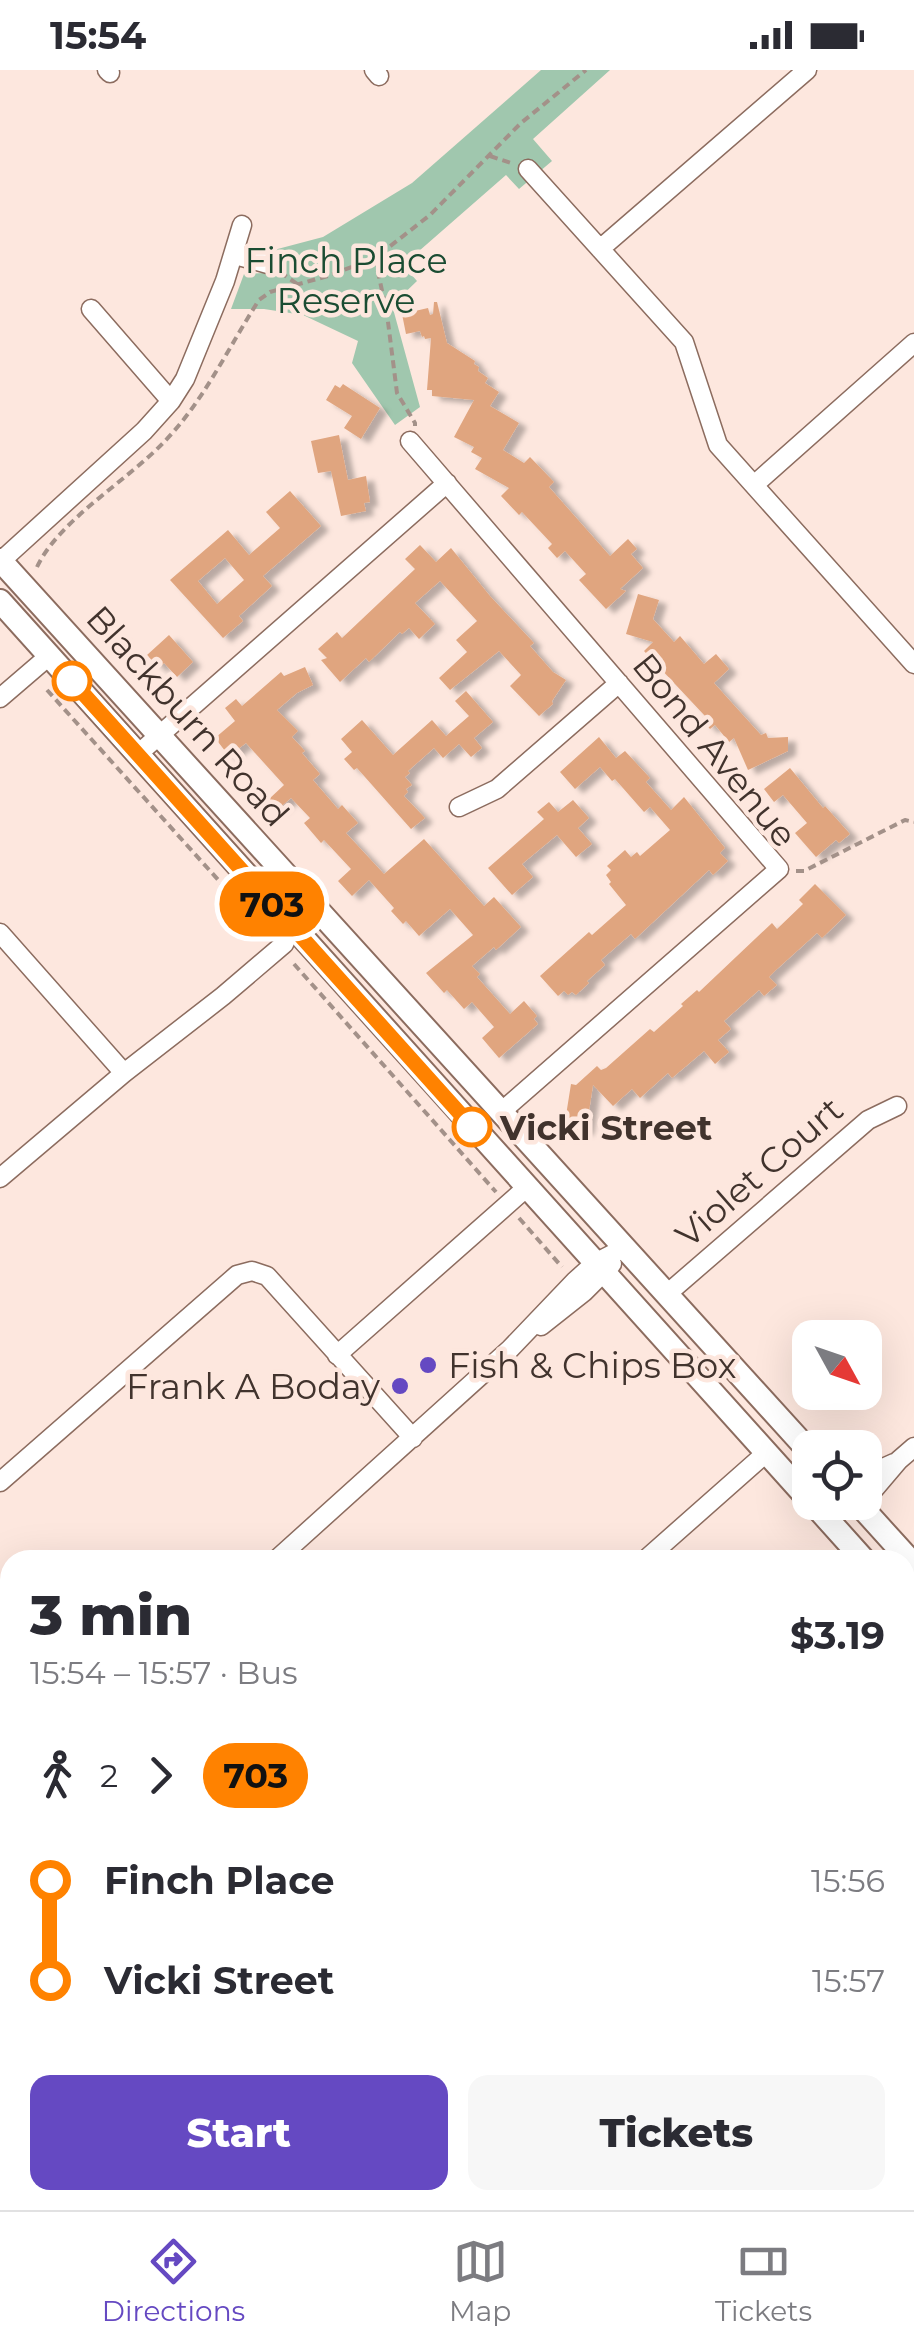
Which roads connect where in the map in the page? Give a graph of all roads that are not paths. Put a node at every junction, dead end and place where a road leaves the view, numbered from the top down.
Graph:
1 (806, 70) edge
2 (528, 169) road end
3 (242, 225) dead end
4 (600, 249) junction
5 (235, 255) junction
6 (268, 264) dead end
7 (90, 309) dead end
8 (914, 343) edge
9 (171, 401) junction
10 (410, 441) road end
11 (447, 483) junction
12 (754, 485) junction
13 (0, 560) edge
14 (0, 600) edge
15 (49, 656) junction
16 (914, 664) edge
17 (618, 683) junction
18 (0, 698) edge
19 (158, 737) junction
20 (138, 754) junction
21 (459, 807) dead end
22 (292, 926) junction
23 (0, 933) edge
24 (124, 1072) junction
25 (897, 1106) dead end
26 (501, 1112) junction
27 (0, 1178) edge
28 (526, 1188) junction
29 (624, 1248) junction
30 (600, 1269) junction
31 (667, 1294) junction
32 (337, 1355) junction
33 (792, 1432) edge
34 (413, 1438) junction
35 (914, 1447) edge
36 (766, 1452) junction
37 (899, 1460) junction
38 (882, 1468) edge
39 (882, 1476) edge
40 (792, 1481) edge
41 (0, 1482) edge
42 (855, 1520) edge
43 (867, 1520) edge
44 (287, 1550) edge
45 (656, 1550) edge
46 (862, 1550) edge
47 (898, 1550) edge

1 - 4 street
2 - 4 street
3 - 5 street
4 - 12 street
5 - 6 street
5 - 9 street
7 - 9 street
8 - 12 street
9 - 13 street
10 - 11 street, Bond Avenue
11 - 17 street, Bond Avenue
11 - 19 street
12 - 16 street
13 - 19 main road, Blackburn Road
14 - 15 main road, Blackburn Road
15 - 18 street
15 - 20 main road, Blackburn Road
17 - 21 street
17 - 26 street, Bond Avenue
19 - 20 street
19 - 26 main road, Blackburn Road
20 - 22 main road, Blackburn Road
22 - 24 street
22 - 28 main road, Blackburn Road
23 - 24 street
24 - 27 street
25 - 31 street, Violet Court
26 - 29 main road, Blackburn Road
28 - 30 main road, Blackburn Road
28 - 32 street
29 - 30 street
29 - 31 main road, Blackburn Road
30 - 34 street
30 - 36 main road, Blackburn Road
31 - 33 main road, Blackburn Road
32 - 34 street
32 - 41 street
34 - 44 street
35 - 37 street
36 - 40 main road, Blackburn Road
36 - 45 street
37 - 38 street
37 - 39 street
42 - 46 main road, Blackburn Road
43 - 47 main road, Blackburn Road

